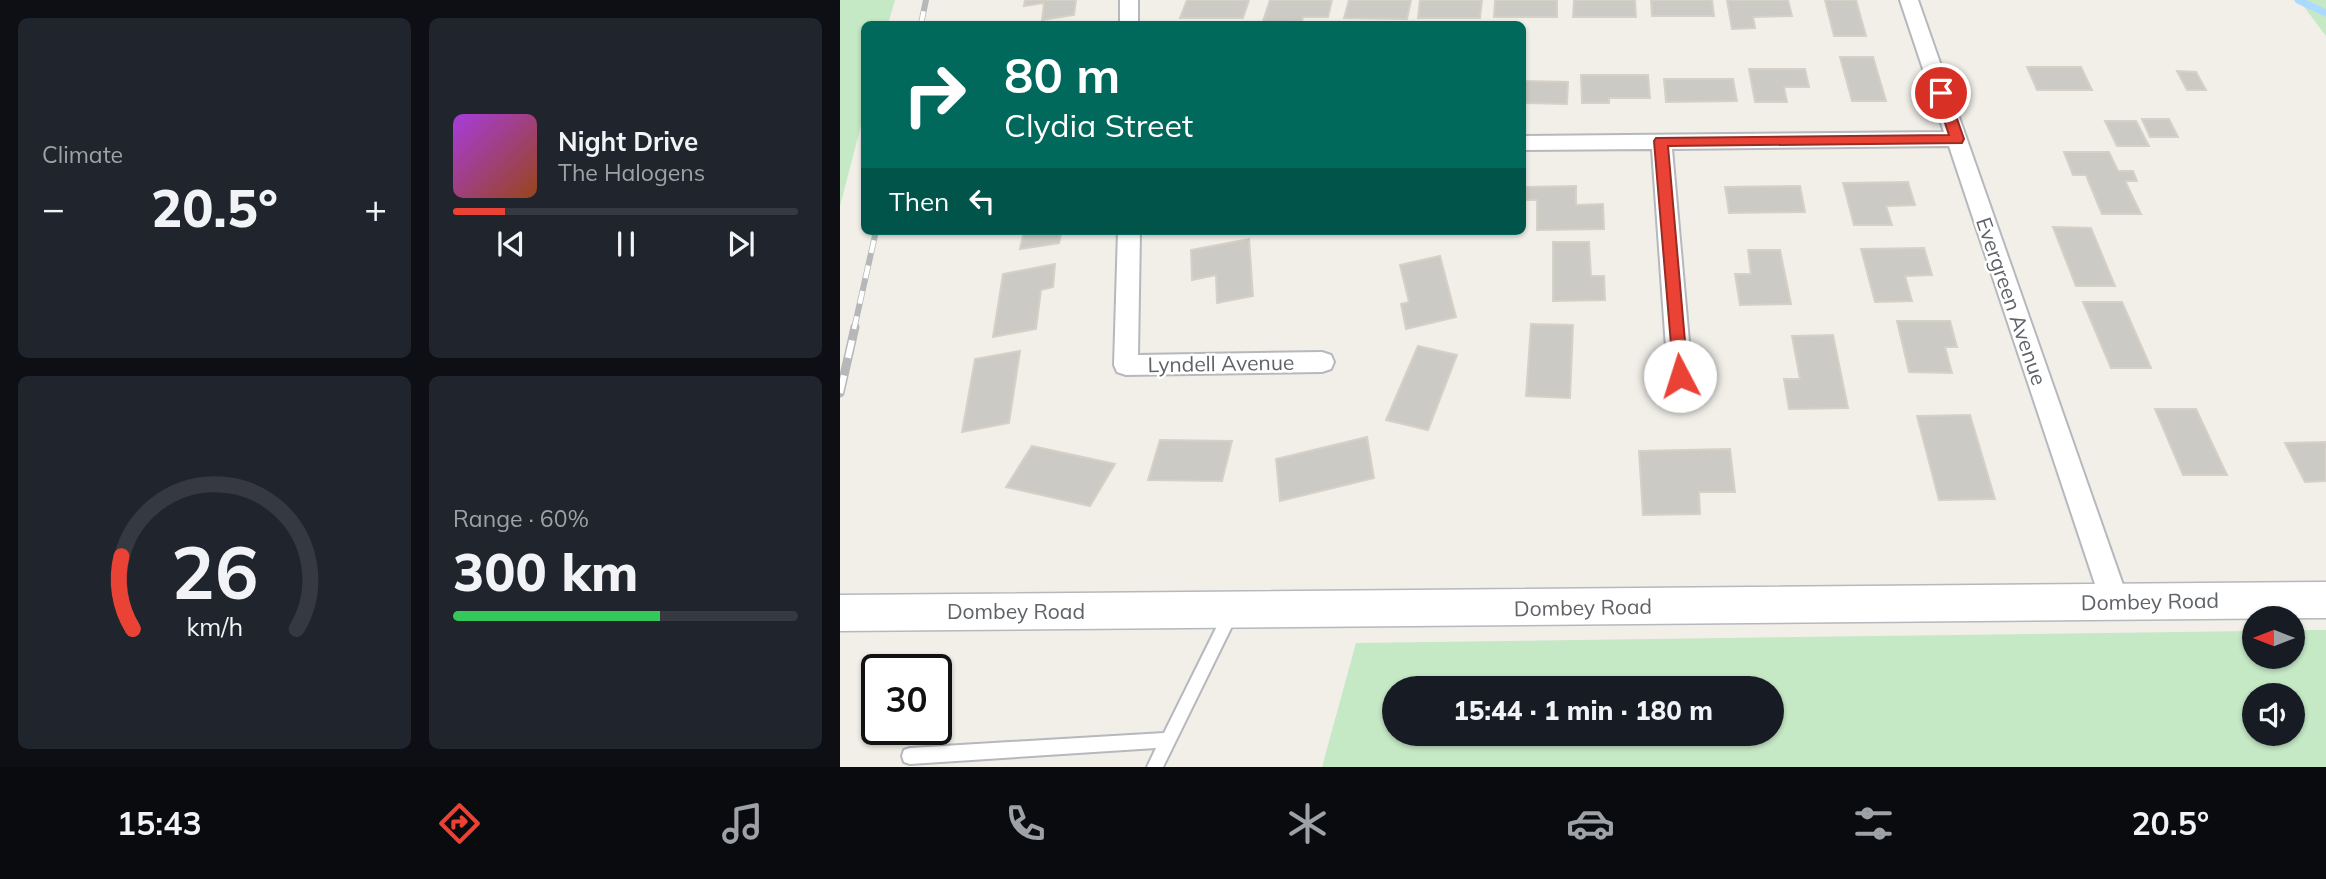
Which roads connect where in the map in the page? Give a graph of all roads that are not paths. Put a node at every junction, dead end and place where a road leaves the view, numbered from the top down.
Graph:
1 (1129, 0) edge
2 (1909, 0) edge
3 (1129, 21) edge
4 (1958, 139) junction
5 (1661, 141) junction
6 (1526, 142) edge
7 (1129, 235) edge
8 (1322, 362) dead end
9 (1680, 376) dead end
10 (2326, 600) edge
11 (2115, 602) junction
12 (1233, 610) junction
13 (840, 612) edge
14 (1168, 740) junction
15 (910, 756) dead end
16 (1155, 767) edge

1 - 3 street
2 - 4 street, Evergreen Avenue
4 - 5 street
4 - 11 street, Evergreen Avenue
5 - 6 street
5 - 9 street
7 - 8 street, Lyndell Avenue
10 - 11 street, Dombey Road
11 - 12 street, Dombey Road
12 - 13 street, Dombey Road
12 - 14 lane
14 - 15 lane
14 - 16 lane

